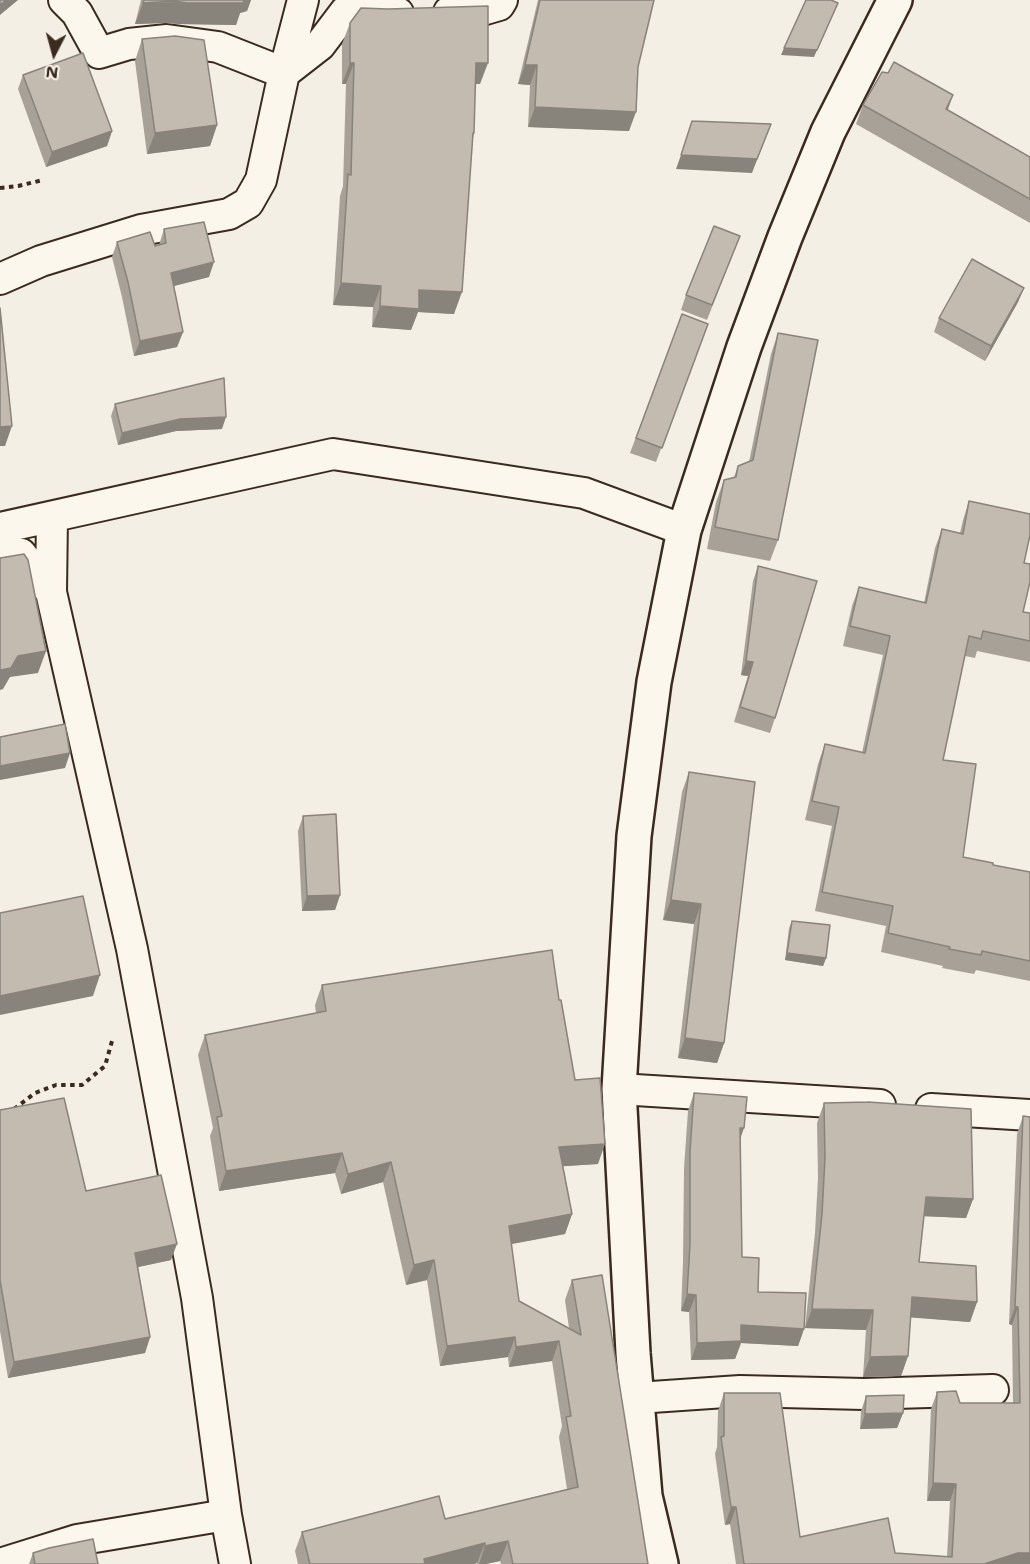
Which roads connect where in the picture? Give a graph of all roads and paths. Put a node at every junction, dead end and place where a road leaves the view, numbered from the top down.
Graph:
1 (64, 0) edge
2 (303, 0) edge
3 (502, 0) edge
4 (895, 0) edge
5 (284, 73) junction
6 (43, 180) dead end
7 (0, 188) edge
8 (0, 279) edge
9 (52, 517) junction
10 (0, 528) edge
11 (684, 530) junction
12 (0, 556) edge
13 (51, 592) junction
14 (112, 1041) dead end
15 (619, 1089) junction
16 (10, 1112) edge
17 (1030, 1115) edge
18 (993, 1390) dead end
19 (637, 1398) junction
20 (226, 1515) junction
21 (0, 1564) edge
22 (235, 1564) edge
23 (661, 1564) edge

1 - 5 street
2 - 5 street
3 - 5 street
4 - 11 street
5 - 8 street
6 - 7 path
9 - 10 street
9 - 11 street
9 - 13 street
11 - 15 street
12 - 13 street
13 - 20 street
14 - 16 path
15 - 17 street
15 - 19 street
18 - 19 street
19 - 23 street
20 - 21 street
20 - 22 street

